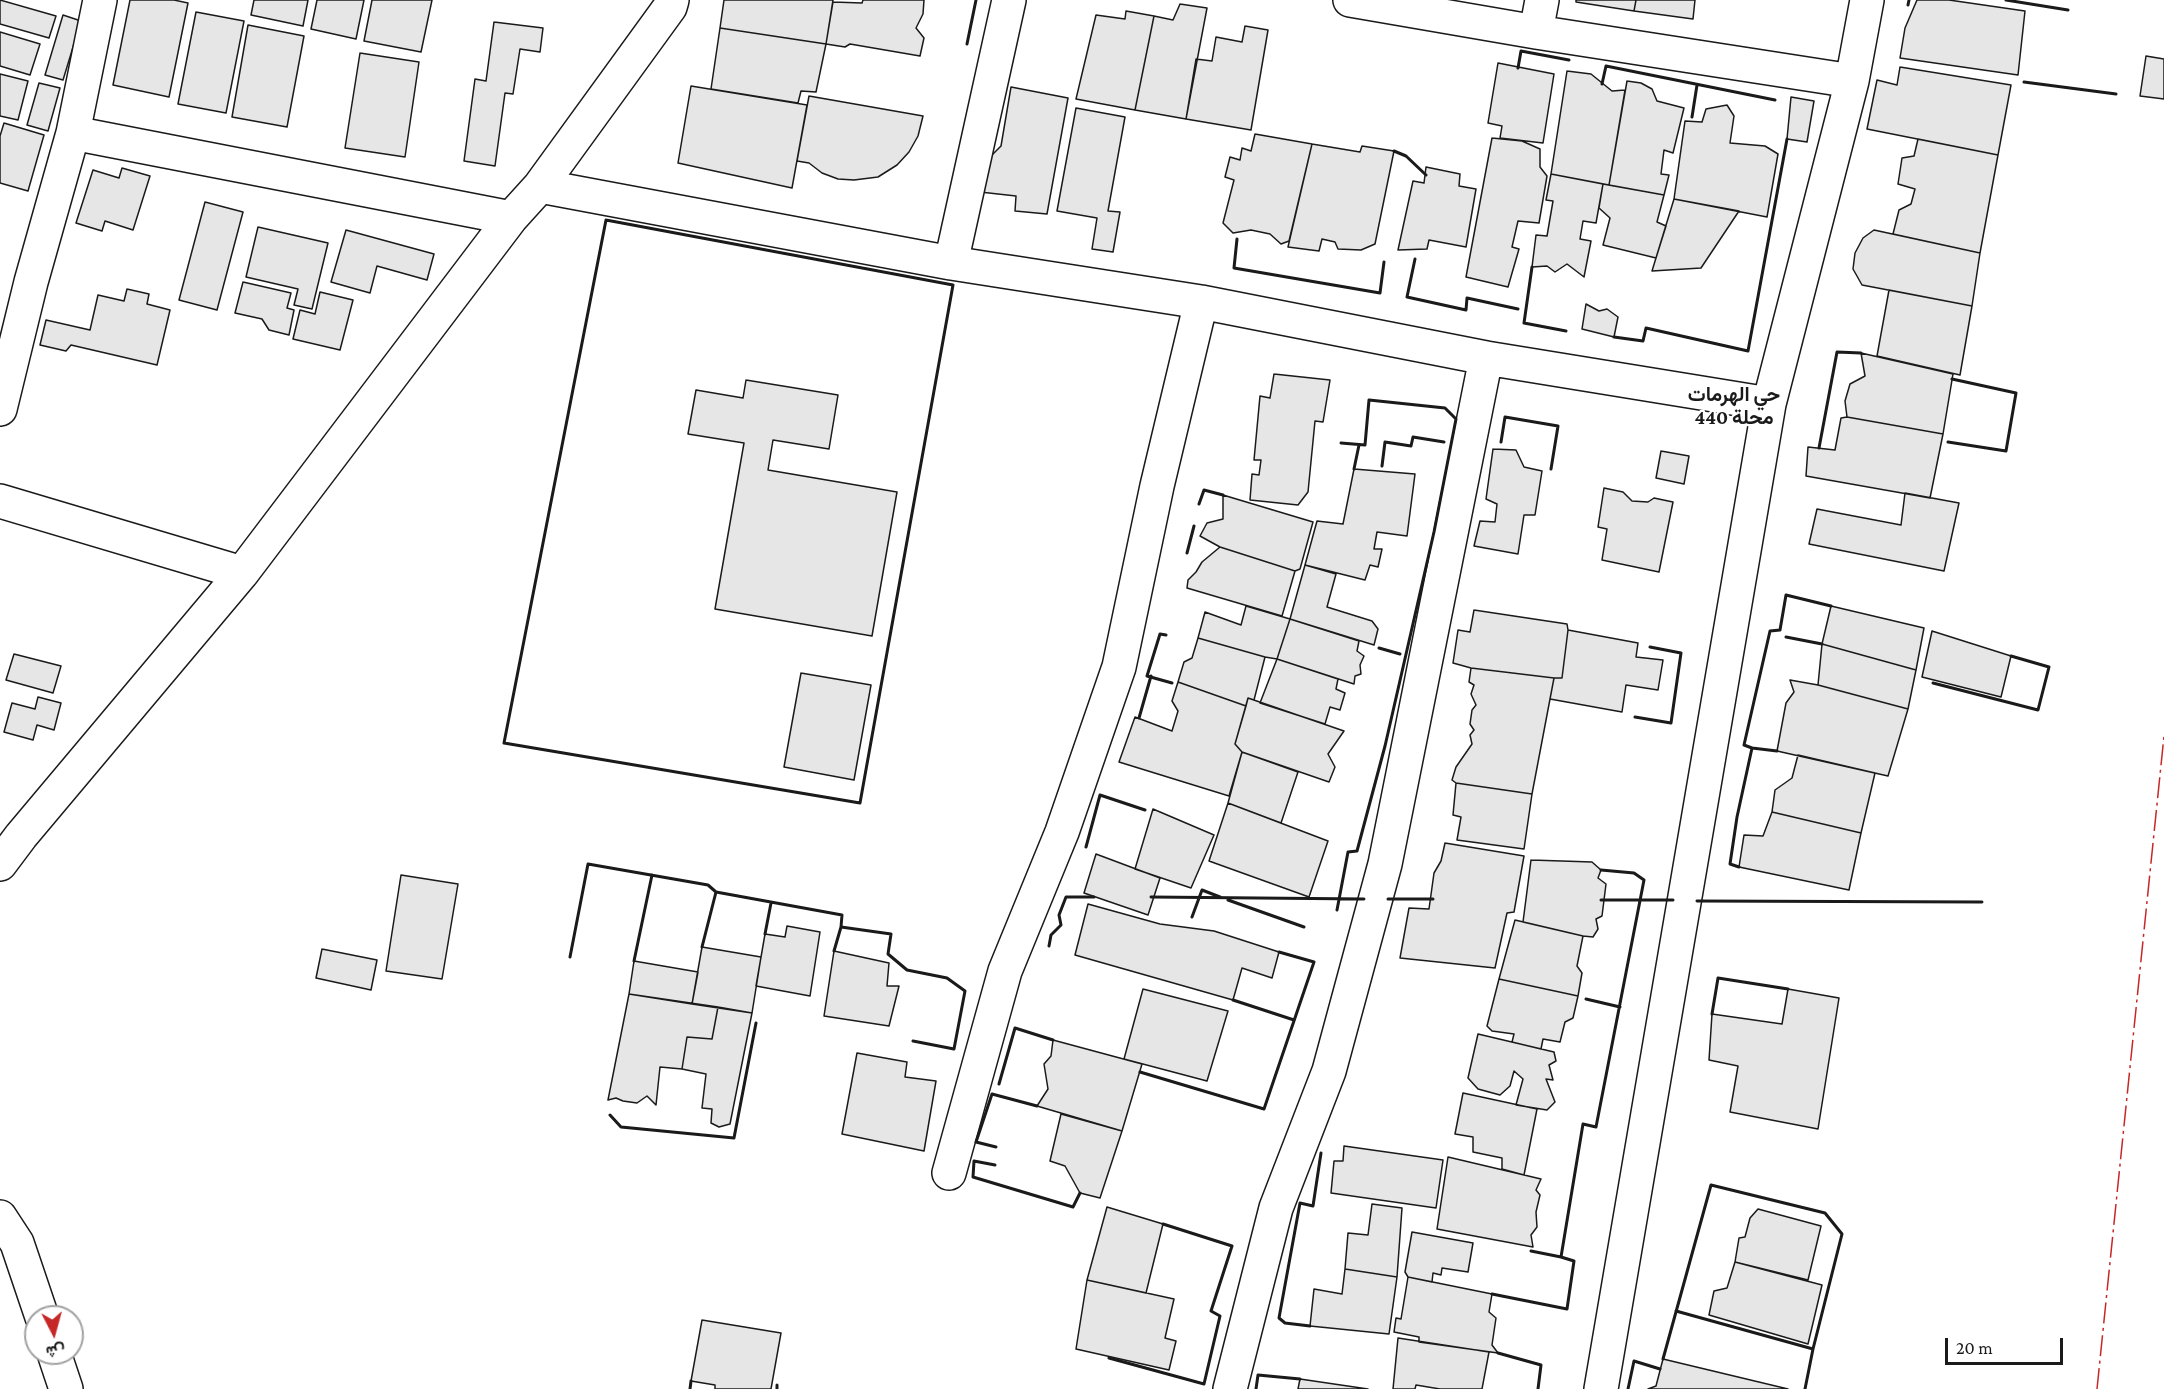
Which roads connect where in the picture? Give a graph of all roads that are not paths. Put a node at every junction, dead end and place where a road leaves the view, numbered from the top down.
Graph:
1 (100, 0) edge
2 (672, 0) edge
3 (1009, 0) edge
4 (1350, 0) edge
5 (1542, 0) edge
6 (1867, 0) edge
7 (1536, 32) junction
8 (1852, 81) junction
9 (73, 133) junction
10 (540, 186) junction
11 (511, 218) junction
12 (951, 263) junction
13 (1201, 302) junction
14 (1485, 358) junction
15 (1769, 404) junction
16 (0, 409) edge
17 (0, 501) edge
18 (242, 573) junction
19 (11, 833) edge
20 (0, 864) edge
21 (949, 1173) dead end
22 (0, 1217) edge
23 (38, 1305) edge
24 (58, 1365) edge
25 (66, 1389) edge
26 (1230, 1389) edge
27 (1601, 1389) edge

1 - 9 street
2 - 10 street
3 - 12 street
4 - 7 street
5 - 7 street
6 - 8 street
7 - 8 street
8 - 15 street
9 - 11 street
9 - 16 street
10 - 11 street
10 - 12 street
11 - 18 street
12 - 13 street
13 - 14 street
13 - 21 street
14 - 15 street
14 - 26 street
15 - 27 street
17 - 18 street
18 - 19 street
19 - 20 street
22 - 23 street
24 - 25 street

